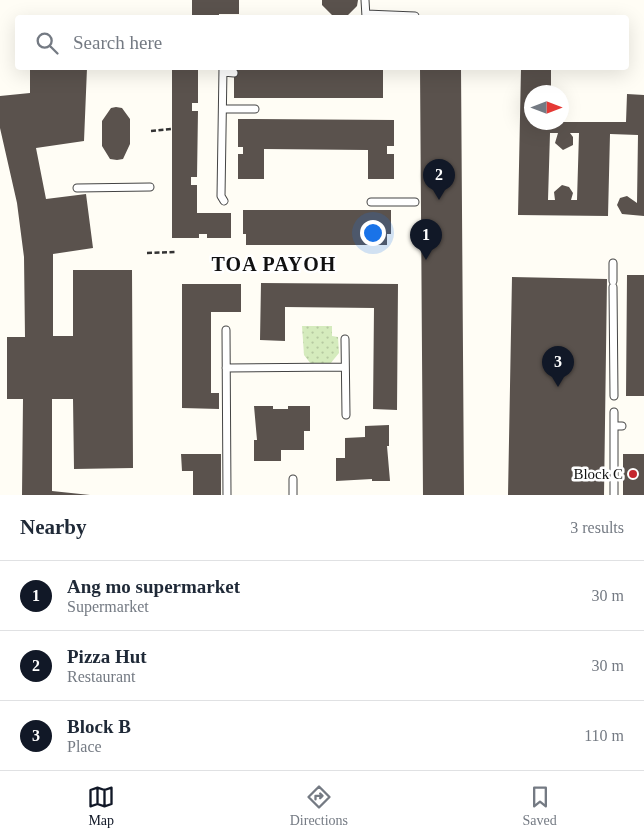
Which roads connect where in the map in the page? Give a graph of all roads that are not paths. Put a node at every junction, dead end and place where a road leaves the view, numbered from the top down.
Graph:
1 (365, 0) edge
2 (366, 15) edge
3 (223, 70) edge
4 (234, 73) dead end
5 (223, 109) junction
6 (255, 109) dead end
7 (150, 187) dead end
8 (77, 188) dead end
9 (224, 201) dead end
10 (371, 202) dead end
11 (415, 202) dead end
12 (613, 263) dead end
13 (226, 330) dead end
14 (345, 339) dead end
15 (345, 367) junction
16 (226, 368) junction
17 (614, 396) dead end
18 (614, 412) dead end
19 (346, 415) dead end
20 (614, 426) junction
21 (622, 426) dead end
22 (294, 479) dead end
23 (227, 495) edge
24 (294, 495) edge
25 (614, 495) edge

1 - 2 lane
3 - 4 lane
3 - 5 lane
5 - 6 lane
5 - 9 lane
7 - 8 lane
10 - 11 lane
12 - 17 lane
13 - 16 lane
14 - 15 lane
15 - 16 lane
15 - 19 lane
16 - 23 lane
18 - 20 lane
20 - 21 lane
20 - 25 lane
22 - 24 lane

